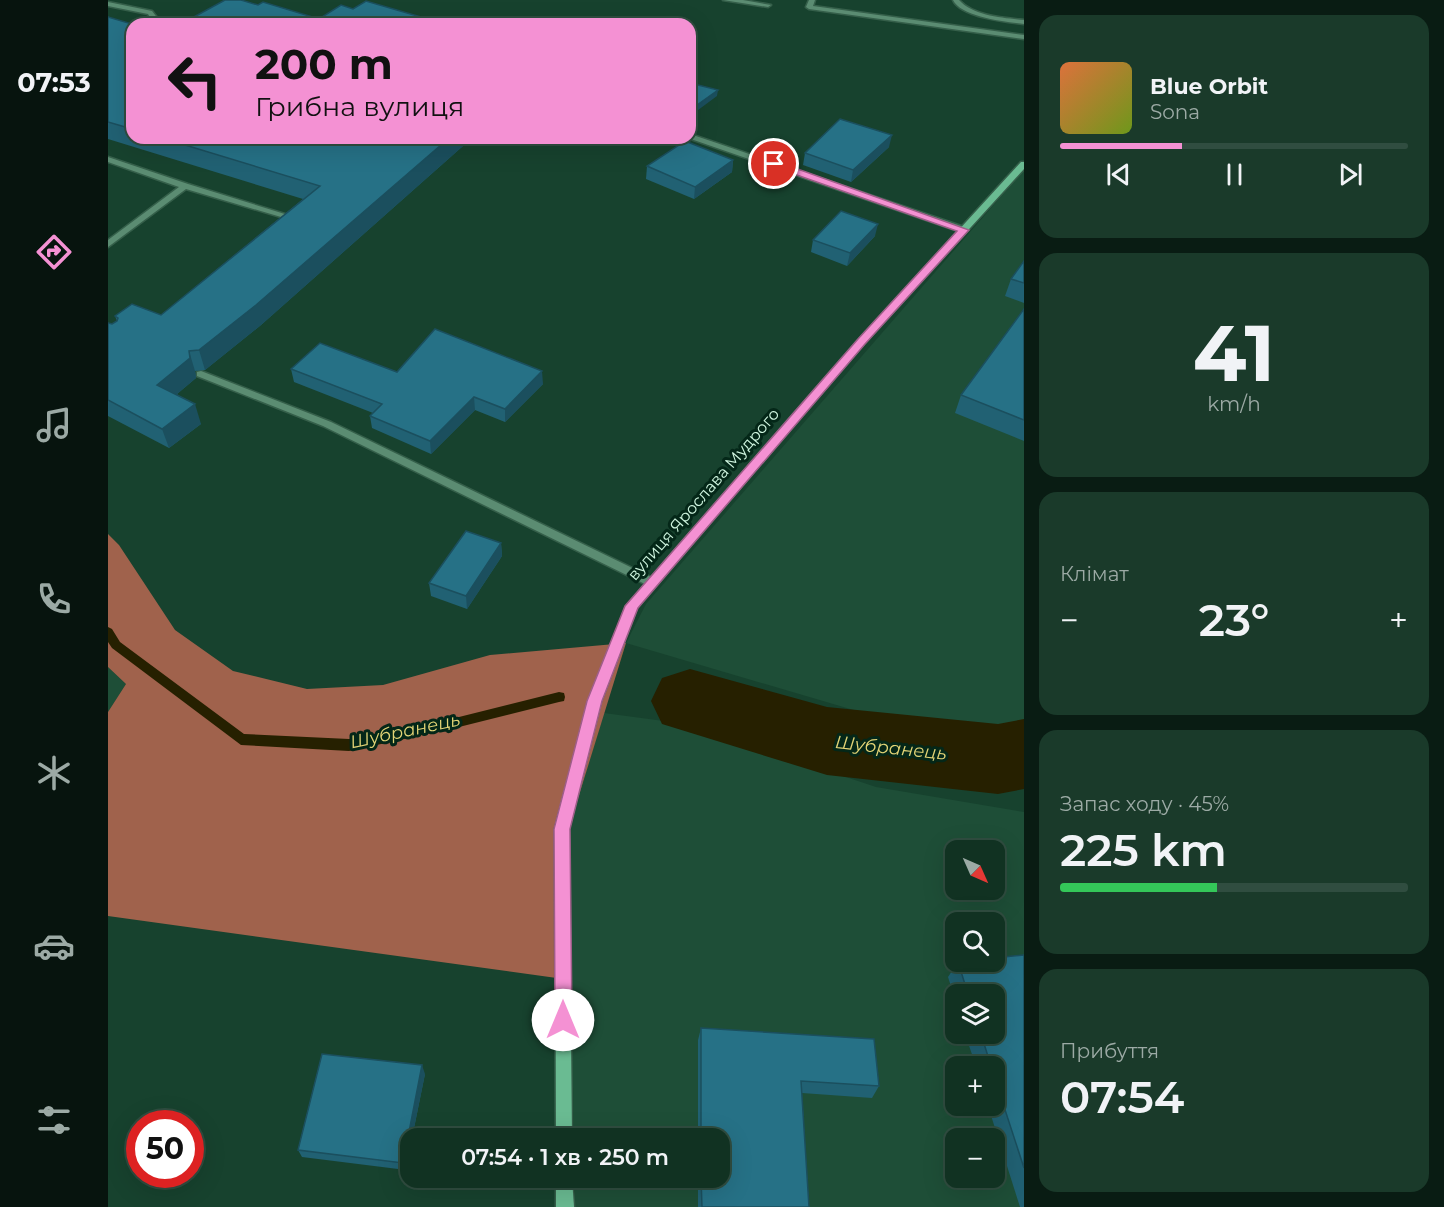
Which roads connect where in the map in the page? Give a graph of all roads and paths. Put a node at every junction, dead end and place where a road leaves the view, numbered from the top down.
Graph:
1 (726, 0) edge
2 (812, 0) edge
3 (956, 0) edge
4 (108, 4) edge
5 (768, 5) dead end
6 (154, 18) edge
7 (1024, 22) edge
8 (1024, 36) edge
9 (696, 138) edge
10 (108, 159) edge
11 (1024, 164) edge
12 (185, 186) junction
13 (284, 215) edge
14 (964, 230) junction
15 (108, 244) edge
16 (201, 374) edge
17 (651, 582) junction
18 (564, 1128) edge
19 (564, 1188) edge
20 (564, 1207) edge

1 - 5 street
2 - 8 street
3 - 7 street
4 - 6 street
9 - 14 street
10 - 12 street
11 - 14 main road, вулиця Ярослава Мудрого
12 - 13 street
12 - 15 street
14 - 17 main road, вулиця Ярослава Мудрого
16 - 17 street
17 - 18 main road, вулиця Ярослава Мудрого
19 - 20 main road

